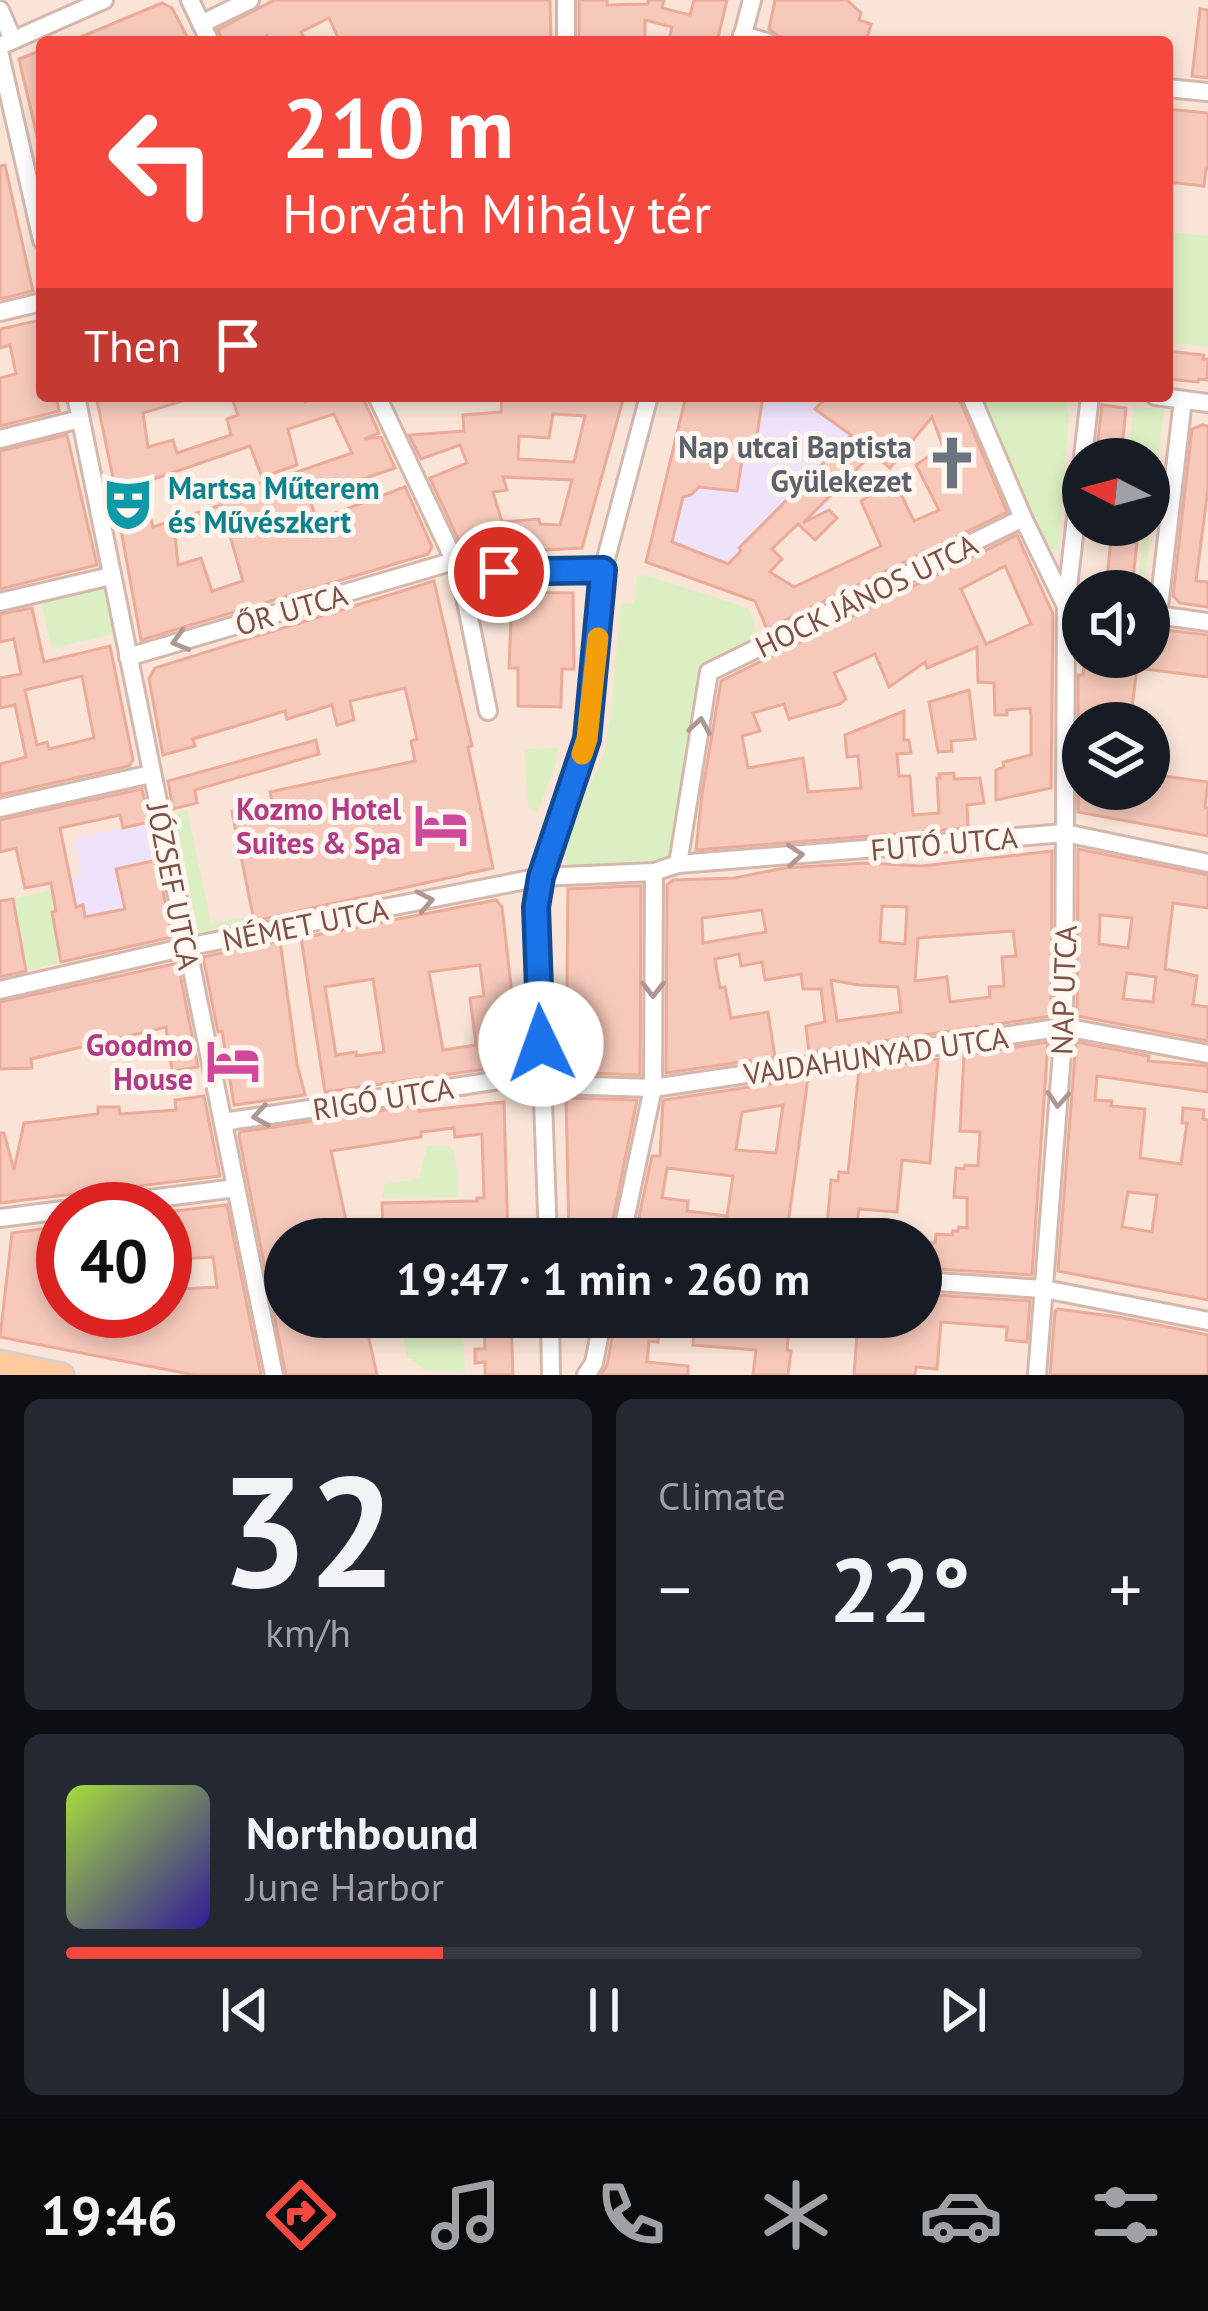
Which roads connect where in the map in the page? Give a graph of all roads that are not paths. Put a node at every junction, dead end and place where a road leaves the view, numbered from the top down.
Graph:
1 (104, 0) edge
2 (190, 0) edge
3 (250, 0) edge
4 (566, 0) edge
5 (752, 0) edge
6 (0, 10) edge
7 (201, 24) junction
8 (206, 36) edge
9 (566, 36) edge
10 (743, 36) edge
11 (4, 47) edge
12 (1173, 89) edge
13 (1208, 92) edge
14 (36, 210) edge
15 (36, 303) edge
16 (0, 312) edge
17 (1173, 398) edge
18 (1184, 400) junction
19 (77, 402) edge
20 (379, 402) edge
21 (647, 402) edge
22 (974, 402) edge
23 (1090, 402) edge
24 (1208, 403) edge
25 (80, 419) junction
26 (0, 439) edge
27 (1023, 518) junction
28 (457, 567) junction
29 (603, 570) junction
30 (1077, 570) edge
31 (1160, 570) edge
32 (111, 576) junction
33 (1062, 585) edge
34 (0, 602) edge
35 (1170, 617) edge
36 (1208, 622) edge
37 (128, 657) junction
38 (1071, 678) edge
39 (488, 711) dead end
40 (152, 774) junction
41 (0, 808) edge
42 (1065, 833) junction
43 (1208, 863) edge
44 (678, 864) junction
45 (654, 872) junction
46 (541, 877) junction
47 (186, 947) junction
48 (0, 991) edge
49 (1064, 1027) junction
50 (1208, 1054) edge
51 (543, 1082) junction
52 (653, 1088) junction
53 (223, 1122) junction
54 (236, 1188) junction
55 (192, 1194) edge
56 (36, 1213) edge
57 (0, 1218) edge
58 (547, 1218) edge
59 (625, 1218) edge
60 (942, 1282) edge
61 (1044, 1288) junction
62 (1208, 1321) edge
63 (550, 1338) edge
64 (598, 1338) edge
65 (0, 1362) edge
66 (62, 1375) edge
67 (274, 1375) edge
68 (551, 1375) edge
69 (586, 1375) edge
70 (1037, 1375) edge

1 - 11 street
2 - 7 street
3 - 7 street
4 - 9 street
5 - 10 street
6 - 11 street
7 - 8 street
11 - 14 street
12 - 13 street
15 - 16 street
17 - 18 street
18 - 24 street
18 - 31 street
19 - 25 street, JÓZSEF UTCA
20 - 28 street
21 - 29 street
22 - 27 street, NAP UTCA
23 - 30 street, NAP UTCA
25 - 26 street
25 - 32 street, JÓZSEF UTCA
27 - 33 street, NAP UTCA
44 -> 27 street, HOCK JÁNOS UTCA
28 - 29 street, ŐR UTCA
28 -> 37 street, ŐR UTCA
28 - 39 street
29 - 46 street
32 - 34 street
32 - 37 street, JÓZSEF UTCA
35 - 36 street
37 - 40 street, JÓZSEF UTCA
38 - 42 street, NAP UTCA
40 - 41 street
40 - 47 street, JÓZSEF UTCA
42 - 43 street, FUTÓ UTCA
44 -> 42 street, FUTÓ UTCA
42 - 49 street, NAP UTCA
44 - 45 street, FUTÓ UTCA
45 - 46 street, NÉMET UTCA
45 -> 52 street
47 -> 46 street, NÉMET UTCA
46 - 51 street
47 - 48 street, NÉMET UTCA
47 - 53 street, JÓZSEF UTCA
49 - 50 street, VAJDAHUNYAD UTCA
49 - 52 street, VAJDAHUNYAD UTCA
49 -> 61 street, NAP UTCA
51 - 52 street, VAJDAHUNYAD UTCA
51 -> 53 street, RIGÓ UTCA
51 - 58 street
52 - 59 street
53 - 54 street, JÓZSEF UTCA
54 - 55 street
54 - 67 street, JÓZSEF UTCA
56 - 57 street
60 - 61 street
61 - 62 street
61 - 70 street, NAP UTCA
63 - 68 street
64 - 69 street
65 - 66 main road

